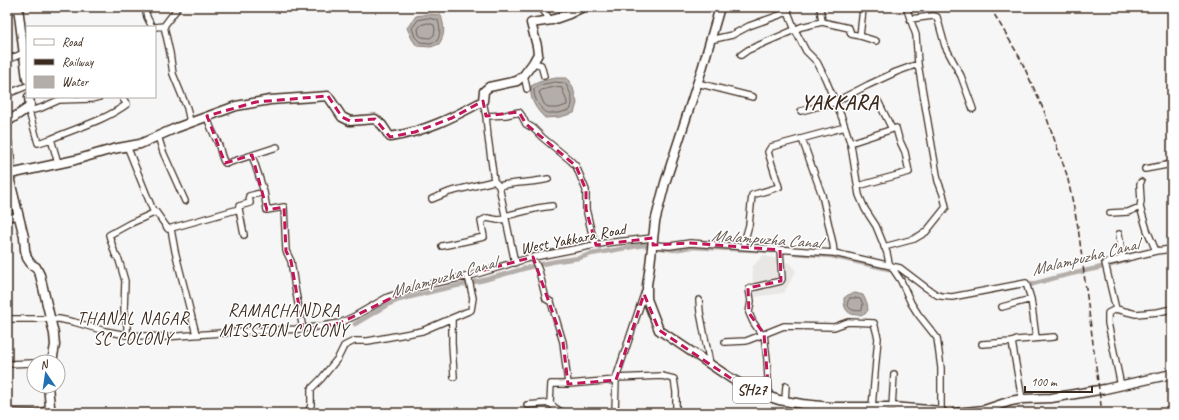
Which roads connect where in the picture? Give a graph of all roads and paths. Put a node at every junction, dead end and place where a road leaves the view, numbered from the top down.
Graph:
1 (145, 7) edge
2 (175, 7) edge
3 (540, 7) edge
4 (583, 7) edge
5 (720, 7) edge
6 (820, 7) edge
7 (866, 7) edge
8 (906, 7) edge
9 (18, 8) edge
10 (787, 10) edge
11 (7, 11) edge
12 (910, 19) junction
13 (550, 20) junction
14 (822, 22) junction
15 (151, 26) edge
16 (164, 26) junction
17 (156, 27) edge
18 (794, 30) junction
19 (860, 36) junction
20 (710, 40) junction
21 (876, 41) dead end
22 (24, 53) junction
23 (741, 54) dead end
24 (7, 60) edge
25 (533, 63) junction
26 (918, 64) junction
27 (26, 70) edge
28 (524, 75) junction
29 (544, 76) dead end
30 (697, 82) junction
31 (26, 86) edge
32 (527, 89) dead end
33 (7, 94) edge
34 (753, 97) dead end
35 (29, 98) edge
36 (95, 98) edge
37 (124, 98) edge
38 (483, 101) junction
39 (878, 101) dead end
40 (835, 102) junction
41 (28, 108) junction
42 (973, 109) dead end
43 (801, 111) dead end
44 (207, 116) junction
45 (486, 116) junction
46 (7, 122) edge
47 (190, 122) junction
48 (845, 127) junction
49 (892, 129) junction
50 (158, 136) junction
51 (51, 139) junction
52 (802, 139) junction
53 (7, 142) edge
54 (850, 143) junction
55 (127, 146) junction
56 (278, 147) dead end
57 (252, 155) junction
58 (58, 163) junction
59 (1172, 164) edge
60 (1146, 169) dead end
61 (9, 179) edge
62 (548, 179) dead end
63 (494, 181) junction
64 (1141, 182) dead end
65 (499, 186) junction
66 (858, 186) junction
67 (264, 192) junction
68 (432, 199) dead end
69 (11, 200) edge
70 (185, 201) dead end
71 (552, 206) dead end
72 (1140, 207) junction
73 (239, 209) junction
74 (154, 213) junction
75 (1110, 213) dead end
76 (18, 216) junction
77 (7, 218) edge
78 (505, 218) junction
79 (171, 228) junction
80 (1119, 234) dead end
81 (244, 235) dead end
82 (653, 244) junction
83 (596, 245) junction
84 (442, 246) dead end
85 (743, 246) junction
86 (884, 247) junction
87 (1171, 249) edge
88 (780, 250) junction
89 (1156, 251) junction
90 (834, 253) junction
91 (533, 257) junction
92 (1172, 257) edge
93 (1123, 259) junction
94 (515, 263) junction
95 (893, 269) junction
96 (469, 281) junction
97 (647, 285) junction
98 (1031, 299) junction
99 (699, 300) dead end
100 (1002, 307) dead end
101 (1116, 309) junction
102 (1172, 309) edge
103 (452, 318) junction
104 (7, 319) edge
105 (51, 321) junction
106 (303, 329) junction
107 (196, 334) junction
108 (127, 335) junction
109 (763, 335) junction
110 (1054, 337) dead end
111 (1036, 338) junction
112 (725, 342) dead end
113 (1012, 342) junction
114 (982, 344) dead end
115 (53, 354) edge
116 (26, 363) edge
117 (7, 364) edge
118 (710, 364) junction
119 (894, 374) dead end
120 (1172, 374) edge
121 (454, 377) dead end
122 (616, 379) junction
123 (568, 384) junction
124 (786, 386) dead end
125 (1121, 386) junction
126 (49, 394) edge
127 (769, 397) junction
128 (1022, 399) junction
129 (785, 401) junction
130 (550, 402) junction
131 (527, 405) dead end
132 (872, 407) junction
133 (892, 407) junction
134 (7, 412) edge
135 (44, 412) edge
136 (942, 412) edge
137 (308, 413) edge
138 (563, 413) edge
139 (615, 413) edge
140 (676, 413) edge
141 (955, 413) edge

1 - 15 street
2 - 16 street
3 - 13 street
4 - 13 street
5 - 20 street, SH27
6 - 14 street
7 - 19 street
8 - 12 street
9 - 11 street
9 - 22 street
10 - 18 street
10 - 20 street
12 - 26 street
12 - 42 street
13 - 25 street
14 - 18 street
14 - 19 street
16 - 17 street
16 - 47 street
18 - 23 street
18 - 40 street
19 - 21 street
20 - 30 street, SH27
22 - 24 street
22 - 27 street
25 - 28 street
25 - 29 street
26 - 40 street
26 - 86 street
28 - 32 street
28 - 38 street
30 - 34 street
30 - 82 street, SH27
31 - 33 street
35 - 41 street
36 - 41 street
37 - 51 street
38 - 44 street
38 - 45 street
39 - 49 street
40 - 43 street
40 - 48 street
41 - 46 street
41 - 51 street
44 - 47 street
44 - 57 street
45 - 63 street
45 - 83 street
47 - 50 street
48 - 52 street
48 - 54 street
49 - 54 street
49 - 66 street
50 - 55 street
50 - 70 street
51 - 58 street
52 - 85 street
52 - 90 street
53 - 61 street
54 - 66 street
55 - 58 street
55 - 74 street
56 - 57 street
57 - 67 street
58 - 61 street
59 - 60 street
61 - 69 street
62 - 65 street
63 - 65 street
63 - 68 street
64 - 72 street
65 - 78 street
66 - 86 street
67 - 73 street
67 - 106 street
69 - 76 street
71 - 78 street
72 - 75 street
72 - 89 street
73 - 79 street
73 - 81 street
74 - 79 street
74 - 108 street
76 - 77 street
76 - 105 street
78 - 84 street
78 - 94 street
79 - 107 street
80 - 93 street
82 - 83 street, West Yakkara Road
82 - 85 street, West Yakkara Road
82 - 97 street, SH27
83 - 91 street, West Yakkara Road
85 - 88 street, West Yakkara Road
86 - 95 street
87 - 89 street
87 - 92 street
88 - 90 street, West Yakkara Road
88 - 109 street
89 - 93 street
90 - 95 street, West Yakkara Road
91 - 94 street, West Yakkara Road
91 - 123 street
93 - 101 street
94 - 96 street, West Yakkara Road
95 - 98 street, West Yakkara Road
95 - 136 street
96 - 103 street
96 - 106 street, West Yakkara Road
97 - 118 street, SH27
97 - 122 street
98 - 100 street
98 - 111 street
99 - 118 street
101 - 102 street
101 - 125 street
103 - 121 street
103 - 137 street
104 - 105 street, West Yakkara Road
105 - 108 street, West Yakkara Road
105 - 115 street
106 - 107 street, West Yakkara Road
107 - 108 street, West Yakkara Road
109 - 112 street
109 - 127 street
109 - 132 street
110 - 111 street
111 - 113 street
113 - 114 street
113 - 128 street
116 - 117 street
118 - 127 street, SH27
119 - 133 street
120 - 125 street
122 - 123 street
122 - 139 street
122 - 140 street
123 - 130 street
124 - 129 street
125 - 128 street
126 - 135 street
127 - 129 street, SH27
128 - 141 street
129 - 132 street, SH27
130 - 131 street
130 - 138 street
132 - 133 street, SH27
133 - 136 street, SH27
134 - 135 street

